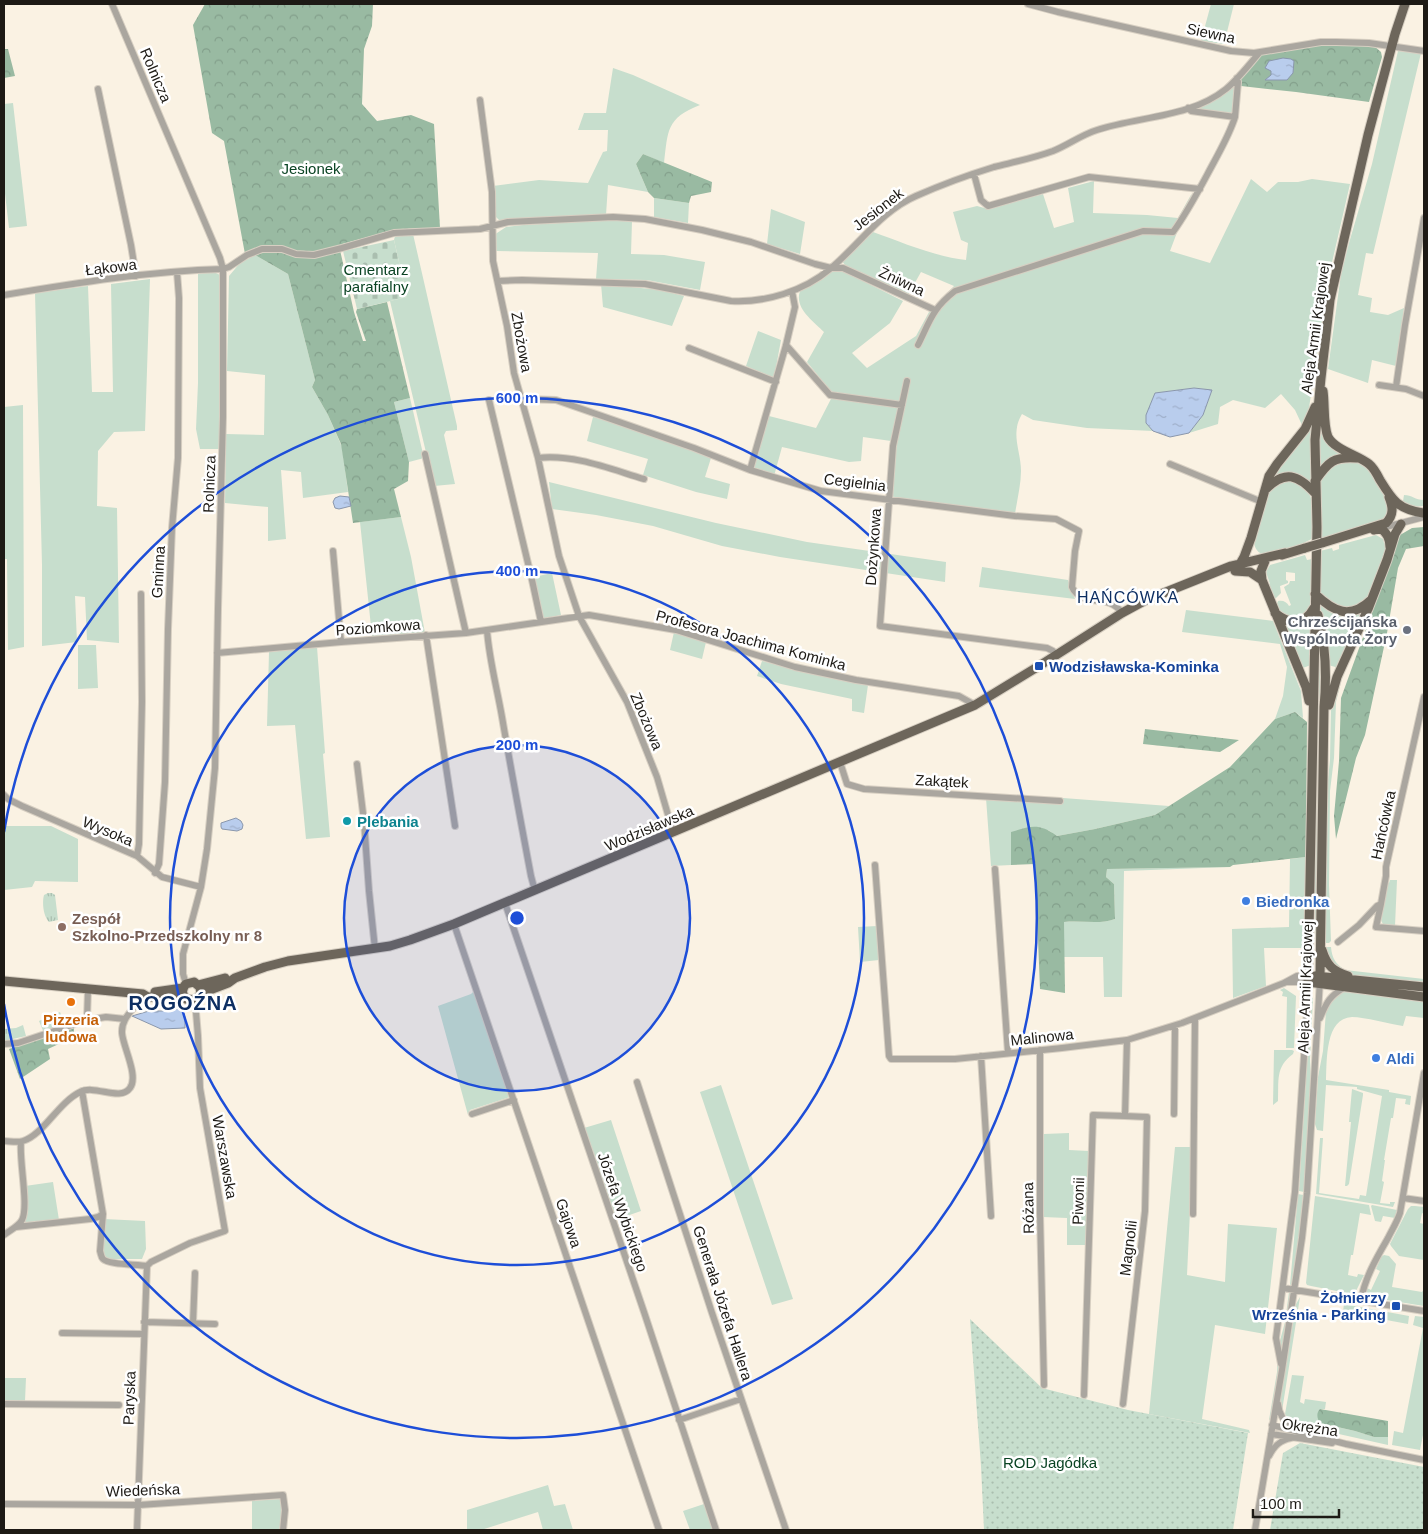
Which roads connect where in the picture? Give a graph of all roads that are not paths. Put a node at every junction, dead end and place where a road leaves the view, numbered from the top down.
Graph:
1 (112, 4) edge
2 (1028, 4) edge
3 (1406, 4) edge
4 (1392, 46) junction
5 (1424, 51) edge
6 (1259, 53) junction
7 (1237, 78) junction
8 (98, 89) dead end
9 (480, 100) dead end
10 (1188, 108) junction
11 (1235, 117) junction
12 (974, 174) junction
13 (1200, 189) junction
14 (1424, 218) edge
15 (492, 227) junction
16 (831, 268) junction
17 (223, 269) junction
18 (177, 272) junction
19 (136, 276) junction
20 (498, 281) junction
21 (792, 291) junction
22 (4, 295) edge
23 (935, 310) junction
24 (786, 345) junction
25 (918, 345) dead end
26 (689, 348) dead end
27 (1321, 378) junction
28 (907, 381) dead end
29 (776, 382) junction
30 (1379, 385) dead end
31 (1396, 387) junction
32 (1424, 396) edge
33 (522, 399) junction
34 (489, 400) dead end
35 (1318, 403) junction
36 (902, 405) junction
37 (425, 454) dead end
38 (538, 458) junction
39 (1359, 458) junction
40 (1170, 464) dead end
41 (750, 470) junction
42 (644, 478) dead end
43 (1315, 481) junction
44 (1265, 490) junction
45 (1386, 490) junction
46 (1316, 493) junction
47 (889, 499) junction
48 (1262, 502) junction
49 (1424, 514) edge
50 (1400, 524) junction
51 (1383, 526) junction
52 (1251, 538) junction
53 (1390, 550) junction
54 (333, 551) dead end
55 (1264, 559) junction
56 (1238, 567) junction
57 (1262, 580) junction
58 (141, 594) dead end
59 (1315, 594) junction
60 (1371, 599) junction
61 (1315, 605) junction
62 (1275, 612) junction
63 (1122, 613) junction
64 (579, 616) junction
65 (540, 622) junction
66 (487, 630) junction
67 (466, 633) junction
68 (426, 635) junction
69 (341, 642) junction
70 (217, 653) junction
71 (1056, 655) junction
72 (1424, 697) edge
73 (975, 705) junction
74 (1313, 717) junction
75 (1324, 725) junction
76 (840, 762) junction
77 (357, 764) dead end
78 (4, 794) edge
79 (1060, 801) dead end
80 (455, 826) dead end
81 (673, 832) junction
82 (137, 856) junction
83 (875, 865) dead end
84 (995, 869) dead end
85 (155, 873) junction
86 (201, 887) junction
87 (535, 891) junction
88 (505, 903) junction
89 (1380, 904) junction
90 (454, 924) junction
91 (1424, 931) edge
92 (1338, 942) dead end
93 (1320, 945) junction
94 (375, 949) junction
95 (235, 978) junction
96 (1308, 978) junction
97 (1320, 980) junction
98 (1357, 980) junction
99 (4, 982) edge
100 (198, 985) junction
101 (1346, 987) junction
102 (1424, 987) edge
103 (88, 989) junction
104 (184, 990) junction
105 (143, 994) junction
106 (198, 997) junction
107 (1424, 997) edge
108 (1195, 1018) junction
109 (124, 1019) junction
110 (87, 1020) junction
111 (1318, 1024) junction
112 (1175, 1026) junction
113 (1127, 1040) junction
114 (4, 1044) edge
115 (1040, 1050) junction
116 (1008, 1053) junction
117 (981, 1056) junction
118 (1424, 1077) edge
119 (637, 1082) dead end
120 (82, 1091) junction
121 (514, 1100) junction
122 (472, 1114) dead end
123 (1174, 1114) dead end
124 (1125, 1116) junction
125 (4, 1141) edge
126 (21, 1142) junction
127 (1403, 1198) junction
128 (1424, 1202) edge
129 (103, 1214) junction
130 (1193, 1214) dead end
131 (991, 1216) dead end
132 (16, 1227) junction
133 (4, 1235) edge
134 (147, 1266) junction
135 (195, 1272) dead end
136 (1284, 1288) junction
137 (1294, 1289) junction
138 (1361, 1301) junction
139 (1424, 1311) edge
140 (144, 1322) junction
141 (193, 1323) junction
142 (215, 1324) dead end
143 (62, 1333) dead end
144 (144, 1334) junction
145 (1282, 1370) junction
146 (1044, 1385) dead end
147 (1084, 1395) dead end
148 (1277, 1398) junction
149 (741, 1399) junction
150 (4, 1404) edge
151 (1123, 1404) dead end
152 (119, 1405) dead end
153 (679, 1420) junction
154 (1272, 1429) junction
155 (1295, 1435) junction
156 (1424, 1460) edge
157 (1265, 1466) junction
158 (4, 1504) edge
159 (139, 1505) junction
160 (137, 1530) edge
161 (283, 1530) edge
162 (660, 1530) edge
163 (716, 1530) edge
164 (786, 1530) edge
165 (1255, 1530) edge

1 - 17 street, Rolnicza
2 - 6 street, Siewna
3 - 4 main road, Aleja Armii Krajowej
4 - 5 street, Siewna
4 - 6 street, Siewna
4 - 27 main road, Aleja Armii Krajowej
6 - 7 street, Jesionek
7 - 10 street, Jesionek
7 - 11 street, Żniwna
8 - 19 street
9 - 15 street, Zbożowa
10 - 11 street
10 - 12 street, Jesionek
11 - 13 street, Żniwna
12 - 13 street
12 - 16 street, Jesionek
13 - 23 street, Żniwna
14 - 31 street
15 - 16 street, Żniwna
15 - 17 street
15 - 20 street, Zbożowa
16 - 21 street, Jesionek
16 - 23 street, Żniwna
17 - 18 street, Łąkowa
17 - 70 street, Rolnicza
18 - 19 street, Łąkowa
18 - 85 street, Gminna
19 - 22 street, Łąkowa
20 - 21 street, Jesionek
20 - 33 street, Zbożowa
21 - 24 street
23 - 25 street
24 - 29 street
24 - 36 street
26 - 29 street
27 - 35 main road, Aleja Armii Krajowej
27 - 39 main road
28 - 36 street, Dożynkowa
29 - 41 street
30 - 31 street
31 - 32 street
33 - 38 street, Zbożowa
33 - 41 street, Cegielnia
34 - 65 street
35 - 43 main road, Aleja Armii Krajowej
35 - 44 main road
36 - 47 street, Dożynkowa
37 - 67 street
38 - 42 street
38 - 64 street, Zbożowa
39 - 43 main road
39 - 45 main road
40 - 48 street
41 - 47 street, Cegielnia
43 - 46 main road, Aleja Armii Krajowej
44 - 46 main road
44 - 48 main road
45 - 49 main road
45 - 51 main road
46 - 59 main road, Aleja Armii Krajowej
47 - 63 street, Cegielnia
47 - 71 street, Dożynkowa
48 - 52 main road
49 - 50 street, Wodzisławska
49 - 51 street, Wodzisławska
50 - 51 street, Wodzisławska
50 - 53 main road
51 - 53 main road
51 - 55 main road, Wodzisławska, bridge
52 - 55 main road
52 - 56 main road
53 - 60 main road
54 - 69 street
55 - 56 main road, Wodzisławska
55 - 57 main road
56 - 57 main road
56 - 63 main road, Wodzisławska
57 - 62 main road
58 - 82 street
59 - 60 main road
59 - 61 main road, Aleja Armii Krajowej
60 - 75 main road
61 - 62 main road
61 - 74 main road, Aleja Armii Krajowej
61 - 75 main road, Aleja Armii Krajowej
62 - 74 main road
63 - 71 main road, Wodzisławska
64 - 65 street, Poziomkowa
64 - 73 street, Profesora Joachima Kominka
64 - 81 street, Zbożowa
65 - 66 street, Poziomkowa
66 - 67 street, Poziomkowa
66 - 87 street
67 - 68 street, Poziomkowa
68 - 69 street, Poziomkowa
68 - 80 street
69 - 70 street, Poziomkowa
70 - 86 street, Rolnicza
71 - 73 main road, Wodzisławska
72 - 89 street, Hańcówka
73 - 76 main road, Wodzisławska
74 - 96 main road, Aleja Armii Krajowej
75 - 93 main road, Aleja Armii Krajowej
76 - 79 street, Zakątek
76 - 81 main road, Wodzisławska
77 - 94 street
78 - 82 street, Wysoka
81 - 87 main road, Wodzisławska
82 - 85 street, Wysoka
83 - 117 street, Malinowa
84 - 116 street
85 - 86 street, Wysoka
86 - 104 street, Rolnicza
87 - 88 main road, Wodzisławska
88 - 90 main road, Wodzisławska
88 - 153 street, Józefa Wybickiego
89 - 91 street, Hańcówka
89 - 92 street
90 - 94 main road, Wodzisławska
90 - 121 street, Gajowa
93 - 97 main road, Aleja Armii Krajowej
93 - 98 main road
94 - 95 main road, Wodzisławska
95 - 100 main road, Wodzisławska
95 - 106 main road, Wodzisławska
96 - 97 main road
96 - 108 street, Malinowa
96 - 136 street, Aleja Armii Krajowej
97 - 98 main road
97 - 101 main road
97 - 111 street, Aleja Armii Krajowej
98 - 102 main road
99 - 103 main road
100 - 104 main road
100 - 106 main road
101 - 107 main road
101 - 111 street
103 - 105 main road
103 - 110 street
104 - 105 main road
104 - 106 main road
105 - 109 street
106 - 134 street, Warszawska
108 - 112 street, Malinowa
108 - 130 street
109 - 110 street
109 - 120 street
110 - 114 street
111 - 137 street, Aleja Armii Krajowej
112 - 113 street, Malinowa
112 - 123 street
113 - 115 street, Malinowa
113 - 124 street
115 - 116 street, Malinowa
115 - 146 street, Różana
116 - 117 street, Malinowa
117 - 131 street
118 - 127 street
119 - 149 street, Generała Józefa Hallera
120 - 126 street
120 - 129 street
121 - 122 street
121 - 162 street, Gajowa
124 - 147 street, Piwonii
124 - 151 street, Magnolii
125 - 126 street
126 - 132 street
127 - 128 street
127 - 138 street
129 - 132 street
129 - 134 street
132 - 133 street
134 - 140 street, Paryska
135 - 141 street
136 - 137 street
136 - 145 street, Aleja Armii Krajowej
137 - 138 street
137 - 145 street, Aleja Armii Krajowej
138 - 139 street
140 - 141 street
140 - 144 street, Paryska
141 - 142 street
143 - 144 street
144 - 159 street, Paryska
145 - 148 street, Aleja Armii Krajowej
148 - 154 street, Aleja Armii Krajowej
148 - 155 street
149 - 153 street
149 - 164 street, Generała Józefa Hallera
150 - 152 street
153 - 163 street, Józefa Wybickiego
154 - 155 street, Okrężna
154 - 157 street, Aleja Armii Krajowej
155 - 156 street, Okrężna
155 - 157 street
157 - 165 street, Aleja Armii Krajowej
158 - 159 street, Wiedeńska
159 - 160 street, Paryska
159 - 161 street, Wiedeńska

